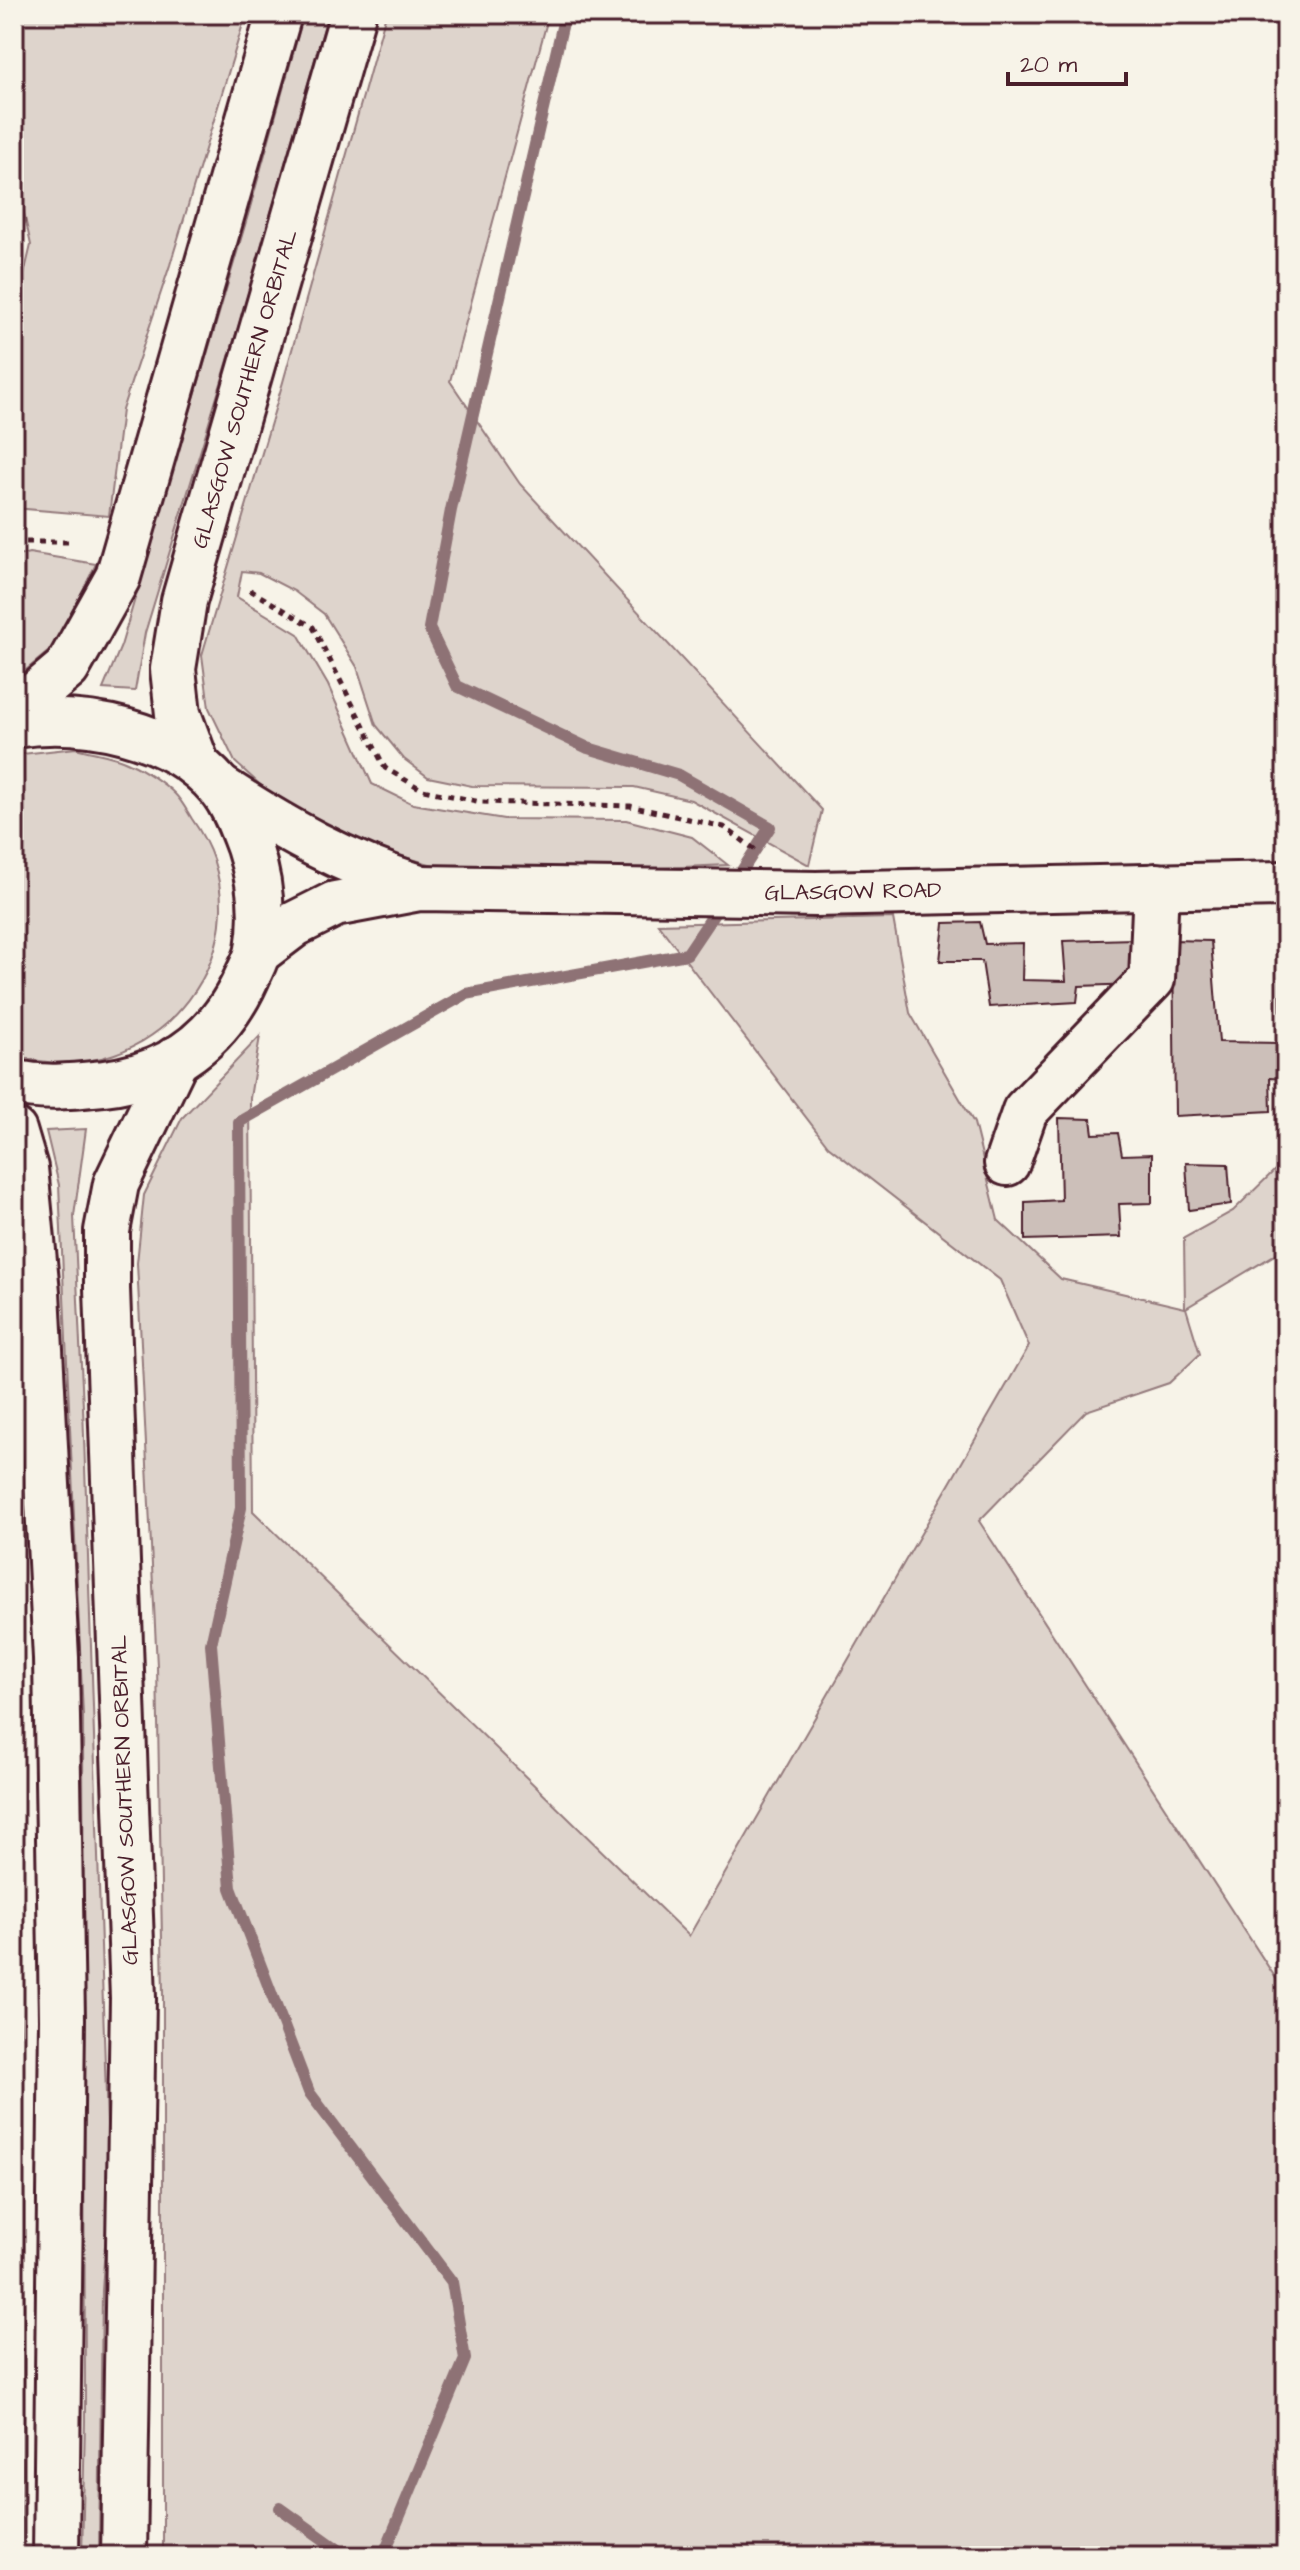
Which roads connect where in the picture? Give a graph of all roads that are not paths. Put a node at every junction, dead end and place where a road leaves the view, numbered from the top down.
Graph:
1 (279, 14) edge
2 (353, 14) edge
3 (14, 713) edge
4 (14, 725) edge
5 (210, 777) junction
6 (1286, 884) edge
7 (1156, 886) junction
8 (420, 888) junction
9 (258, 952) junction
10 (176, 1059) junction
11 (14, 1082) edge
12 (14, 1131) edge
13 (1007, 1163) dead end
14 (56, 2556) edge
15 (124, 2556) edge

1 - 3 main road
2 - 5 main road, GLASGOW SOUTHERN ORBITAL
4 - 5 main road, GLASGOW ROAD
5 - 8 main road, GLASGOW ROAD
5 - 9 main road, GLASGOW SOUTHERN ORBITAL
6 - 7 main road, GLASGOW ROAD
7 - 8 main road, GLASGOW ROAD
7 - 13 main road
8 - 9 main road, GLASGOW ROAD
9 - 10 main road
10 - 11 main road
10 - 15 main road, GLASGOW SOUTHERN ORBITAL
12 - 14 main road

